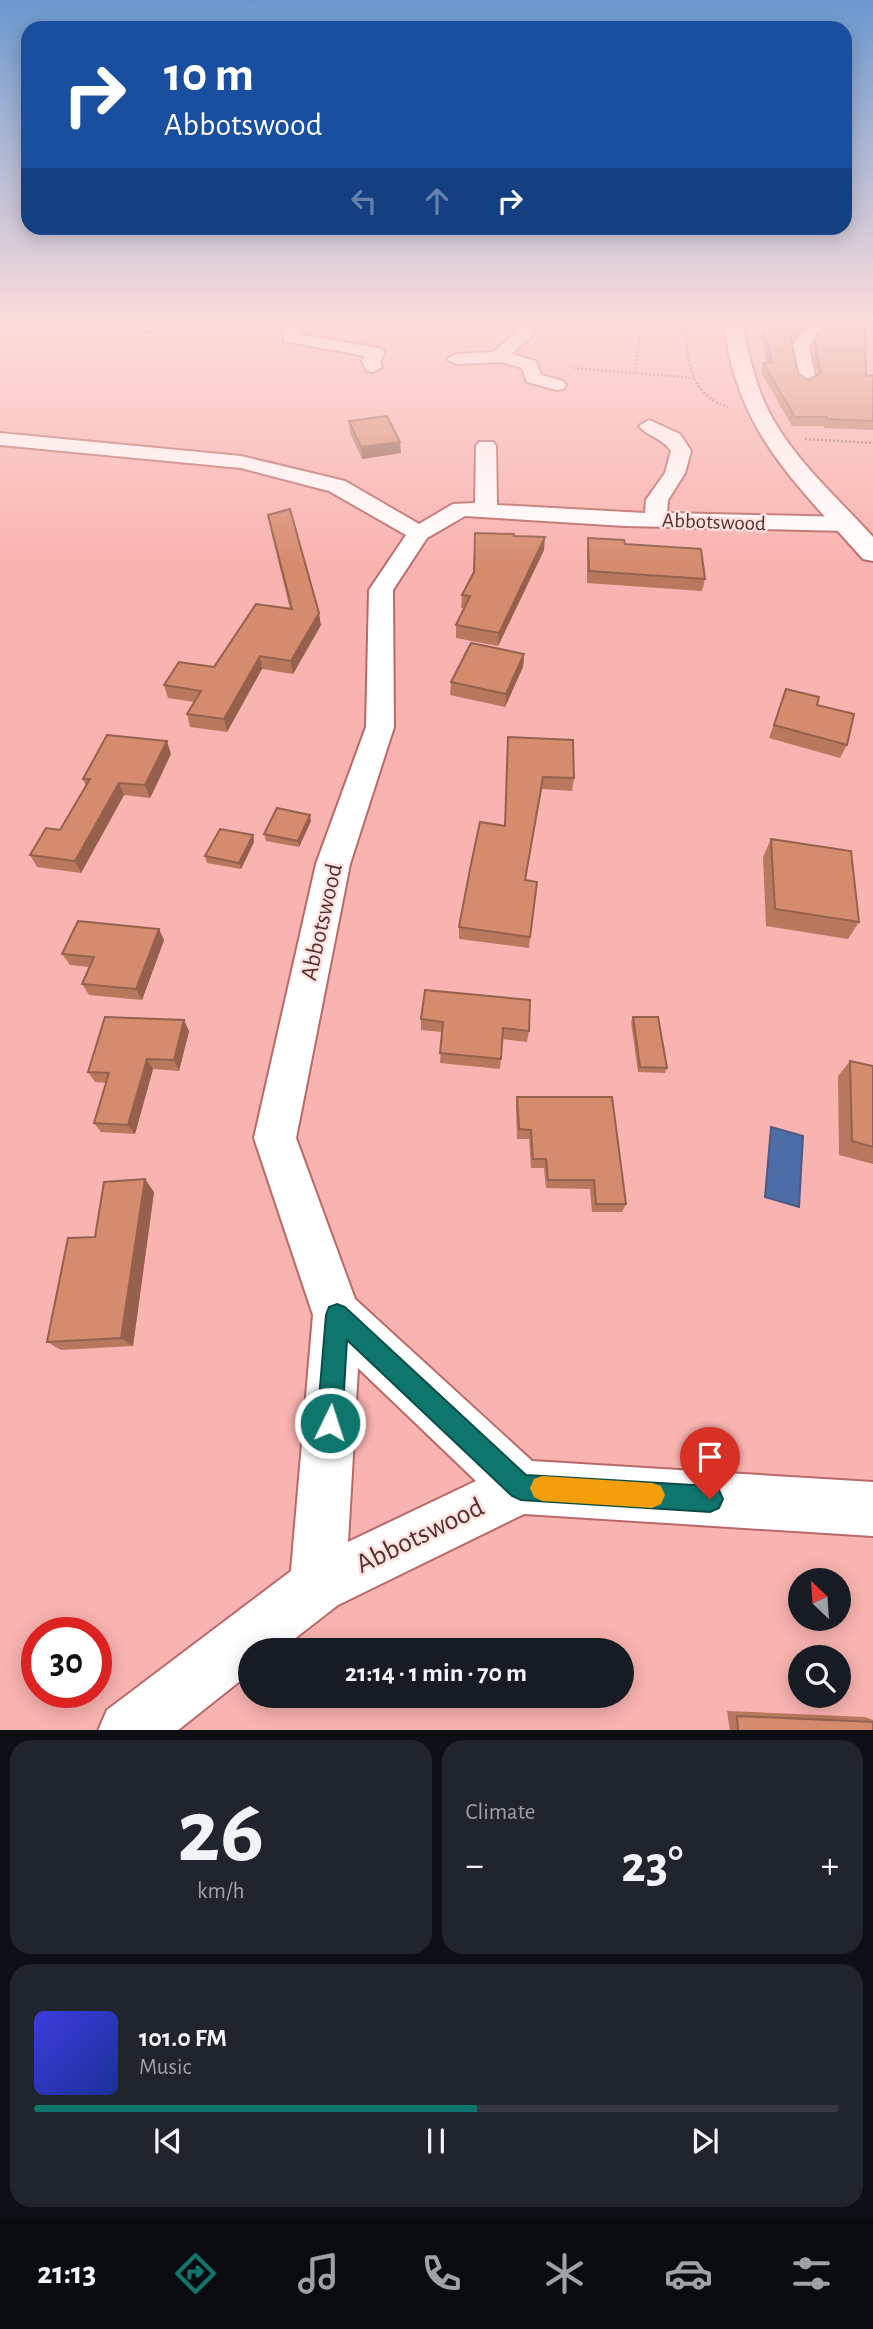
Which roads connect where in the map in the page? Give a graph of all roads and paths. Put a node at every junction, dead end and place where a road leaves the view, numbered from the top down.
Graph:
1 (714, 405) edge
2 (755, 405) edge
3 (757, 410) junction
4 (649, 426) dead end
5 (772, 436) junction
6 (0, 439) edge
7 (873, 443) edge
8 (485, 446) dead end
9 (486, 510) junction
10 (655, 520) junction
11 (848, 524) junction
12 (419, 533) junction
13 (873, 553) edge
14 (337, 1315) junction
15 (521, 1487) junction
16 (873, 1509) edge
17 (318, 1585) junction
18 (129, 1730) edge

1 - 3 path
2 - 3 main road
3 - 5 main road
4 - 10 street
5 - 7 path
5 - 11 main road
6 - 12 street
8 - 9 street
9 - 10 street, Abbotswood
9 - 12 street, Abbotswood
10 - 11 street, Abbotswood
11 - 13 main road
12 - 14 street, Abbotswood
14 - 15 street, Abbotswood
14 - 17 street, Abbotswood
15 - 16 street, Abbotswood
15 - 17 street, Abbotswood
17 - 18 street, Abbotswood

